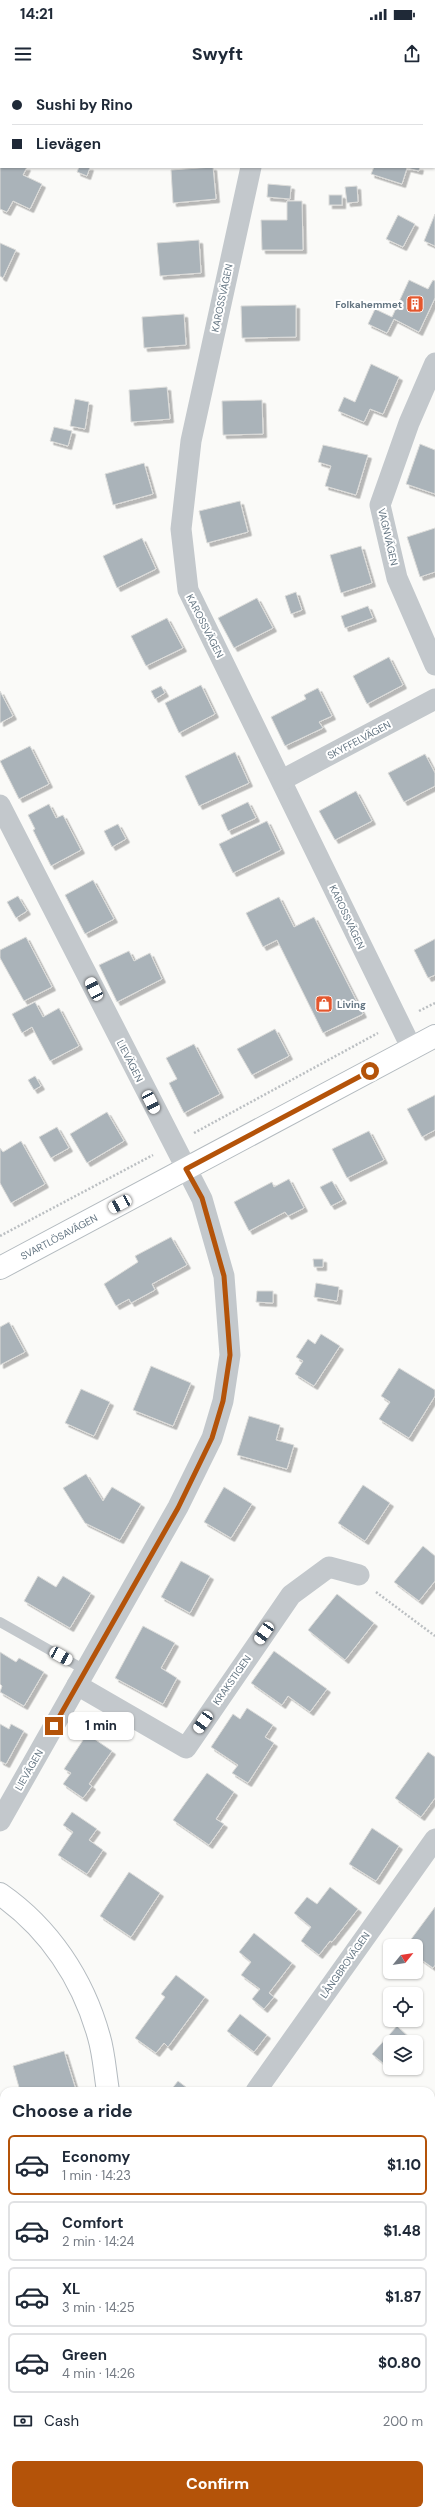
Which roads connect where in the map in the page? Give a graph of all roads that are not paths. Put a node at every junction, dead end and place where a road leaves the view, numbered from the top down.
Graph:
1 (251, 168) edge
2 (435, 363) edge
3 (435, 665) edge
4 (435, 699) edge
5 (282, 780) junction
6 (0, 806) edge
7 (435, 1036) edge
8 (412, 1049) junction
9 (186, 1169) junction
10 (0, 1268) edge
11 (359, 1575) road end
12 (0, 1622) edge
13 (81, 1678) junction
14 (0, 1821) edge
15 (435, 1839) edge
16 (0, 1894) edge
17 (107, 2087) edge
18 (259, 2087) edge

1 - 5 street, KAROSSVÄGEN
2 - 3 street, VAGNVÄGEN
4 - 5 street, SKYFFELVÄGEN
5 - 8 street, KAROSSVÄGEN
6 - 9 street, LIEVÄGEN
7 - 8 street, SVARTLÖSAVÄGEN
8 - 9 street, SVARTLÖSAVÄGEN
9 - 10 street, SVARTLÖSAVÄGEN
9 - 13 street, LIEVÄGEN
11 - 13 street, KRAKSTIGEN
12 - 13 lane
13 - 14 street, LIEVÄGEN
15 - 18 street, LÅNGBROVÄGEN
16 - 17 street

